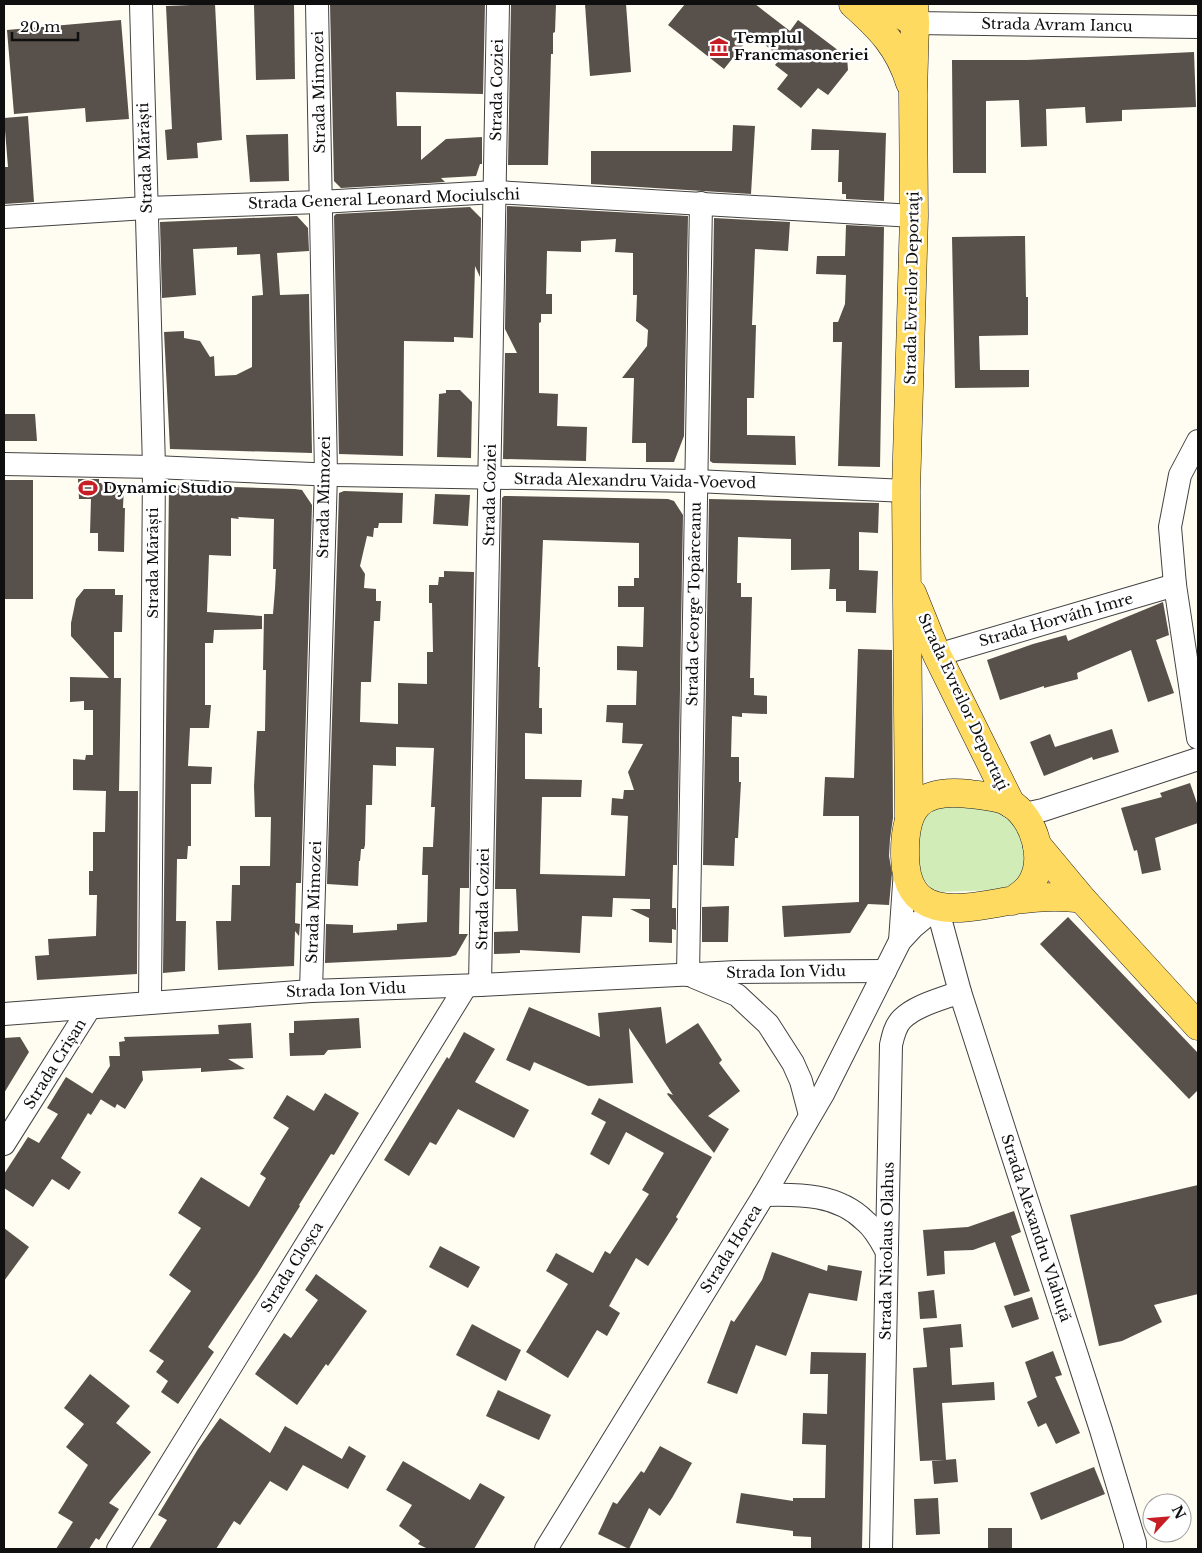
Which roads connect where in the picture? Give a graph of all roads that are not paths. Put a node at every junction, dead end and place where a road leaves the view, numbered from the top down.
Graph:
1 (140, 4) edge
2 (317, 4) edge
3 (498, 4) edge
4 (853, 4) edge
5 (882, 4) edge
6 (915, 13) edge
7 (1198, 27) edge
8 (913, 94) junction
9 (495, 192) junction
10 (320, 202) junction
11 (701, 203) junction
12 (146, 208) junction
13 (914, 216) junction
14 (4, 217) edge
15 (1198, 441) edge
16 (4, 464) edge
17 (154, 467) junction
18 (326, 474) junction
19 (490, 478) junction
20 (696, 481) junction
21 (906, 491) junction
22 (906, 572) junction
23 (1175, 585) junction
24 (938, 655) junction
25 (1198, 738) edge
26 (1198, 759) edge
27 (1016, 808) junction
28 (909, 819) junction
29 (1037, 845) junction
30 (905, 866) junction
31 (1082, 899) junction
32 (1012, 901) junction
33 (937, 907) junction
34 (900, 941) junction
35 (884, 971) junction
36 (688, 975) junction
37 (473, 985) junction
38 (311, 991) junction
39 (960, 992) junction
40 (150, 1003) junction
41 (90, 1008) junction
42 (4, 1014) edge
43 (1198, 1026) edge
44 (810, 1115) junction
45 (4, 1144) edge
46 (764, 1195) junction
47 (887, 1252) junction
48 (566, 1516) junction
49 (118, 1549) edge
50 (546, 1549) edge
51 (566, 1549) edge
52 (881, 1549) edge
53 (1135, 1549) edge

1 - 12 street, Strada Mărăști
2 - 10 street, Strada Mimozei
3 - 9 street, Strada Coziei
4 - 8 main road
5 - 6 main road
6 - 7 street, Strada Avram Iancu
6 - 8 main road, Strada Evreilor Deportaţi
8 - 13 main road, Strada Evreilor Deportaţi
9 - 10 street, Strada General Leonard Mociulschi
9 - 11 street, Strada General Leonard Mociulschi
9 - 19 street, Strada Coziei
10 - 12 street, Strada General Leonard Mociulschi
10 - 18 street, Strada Mimozei
11 - 13 street, Strada General Leonard Mociulschi
11 - 20 street, Strada George Topârceanu
12 - 14 street, Strada General Leonard Mociulschi
12 - 17 street, Strada Mărăști
13 - 21 main road, Strada Evreilor Deportaţi
15 - 23 street
16 - 17 street, Strada Alexandru Vaida-Voevod
17 - 18 street, Strada Alexandru Vaida-Voevod
17 - 40 street, Strada Mărăști
18 - 19 street, Strada Alexandru Vaida-Voevod
18 - 38 street, Strada Mimozei
19 - 20 street, Strada Alexandru Vaida-Voevod
19 - 37 street, Strada Coziei
20 - 21 street, Strada Alexandru Vaida-Voevod
20 - 36 street, Strada George Topârceanu
21 - 22 main road, Strada Evreilor Deportaţi
22 - 24 main road, Strada Evreilor Deportaţi
22 - 28 main road, Strada Evreilor Deportaţi
23 - 24 street, Strada Horváth Imre
23 - 25 street
24 - 27 main road, Strada Evreilor Deportaţi
26 - 27 street
27 - 28 main road
27 - 29 main road
28 - 30 main road
29 - 31 main road
29 - 32 main road
30 - 33 main road
30 - 34 street, Strada Horea
31 - 32 main road
31 - 43 main road
32 - 33 main road
33 - 34 street, Strada Horea
33 - 39 street, Strada Alexandru Vlahuță
34 - 35 street, Strada Horea
35 - 36 street, Strada Ion Vidu
35 - 44 street, Strada Horea
36 - 37 street, Strada Ion Vidu
36 - 44 street, Strada Ion Vidu
37 - 38 street, Strada Ion Vidu
37 - 49 street, Strada Cloșca
38 - 40 street, Strada Ion Vidu
39 - 47 street, Strada Nicolaus Olahus
39 - 53 street, Strada Alexandru Vlahuță
40 - 41 street, Strada Ion Vidu
41 - 42 street, Strada Ion Vidu
41 - 45 street, Strada Crișan
44 - 46 street, Strada Horea
46 - 47 street
46 - 48 street, Strada Horea
47 - 52 street, Strada Nicolaus Olahus
48 - 50 street, Strada Horea
48 - 51 street

